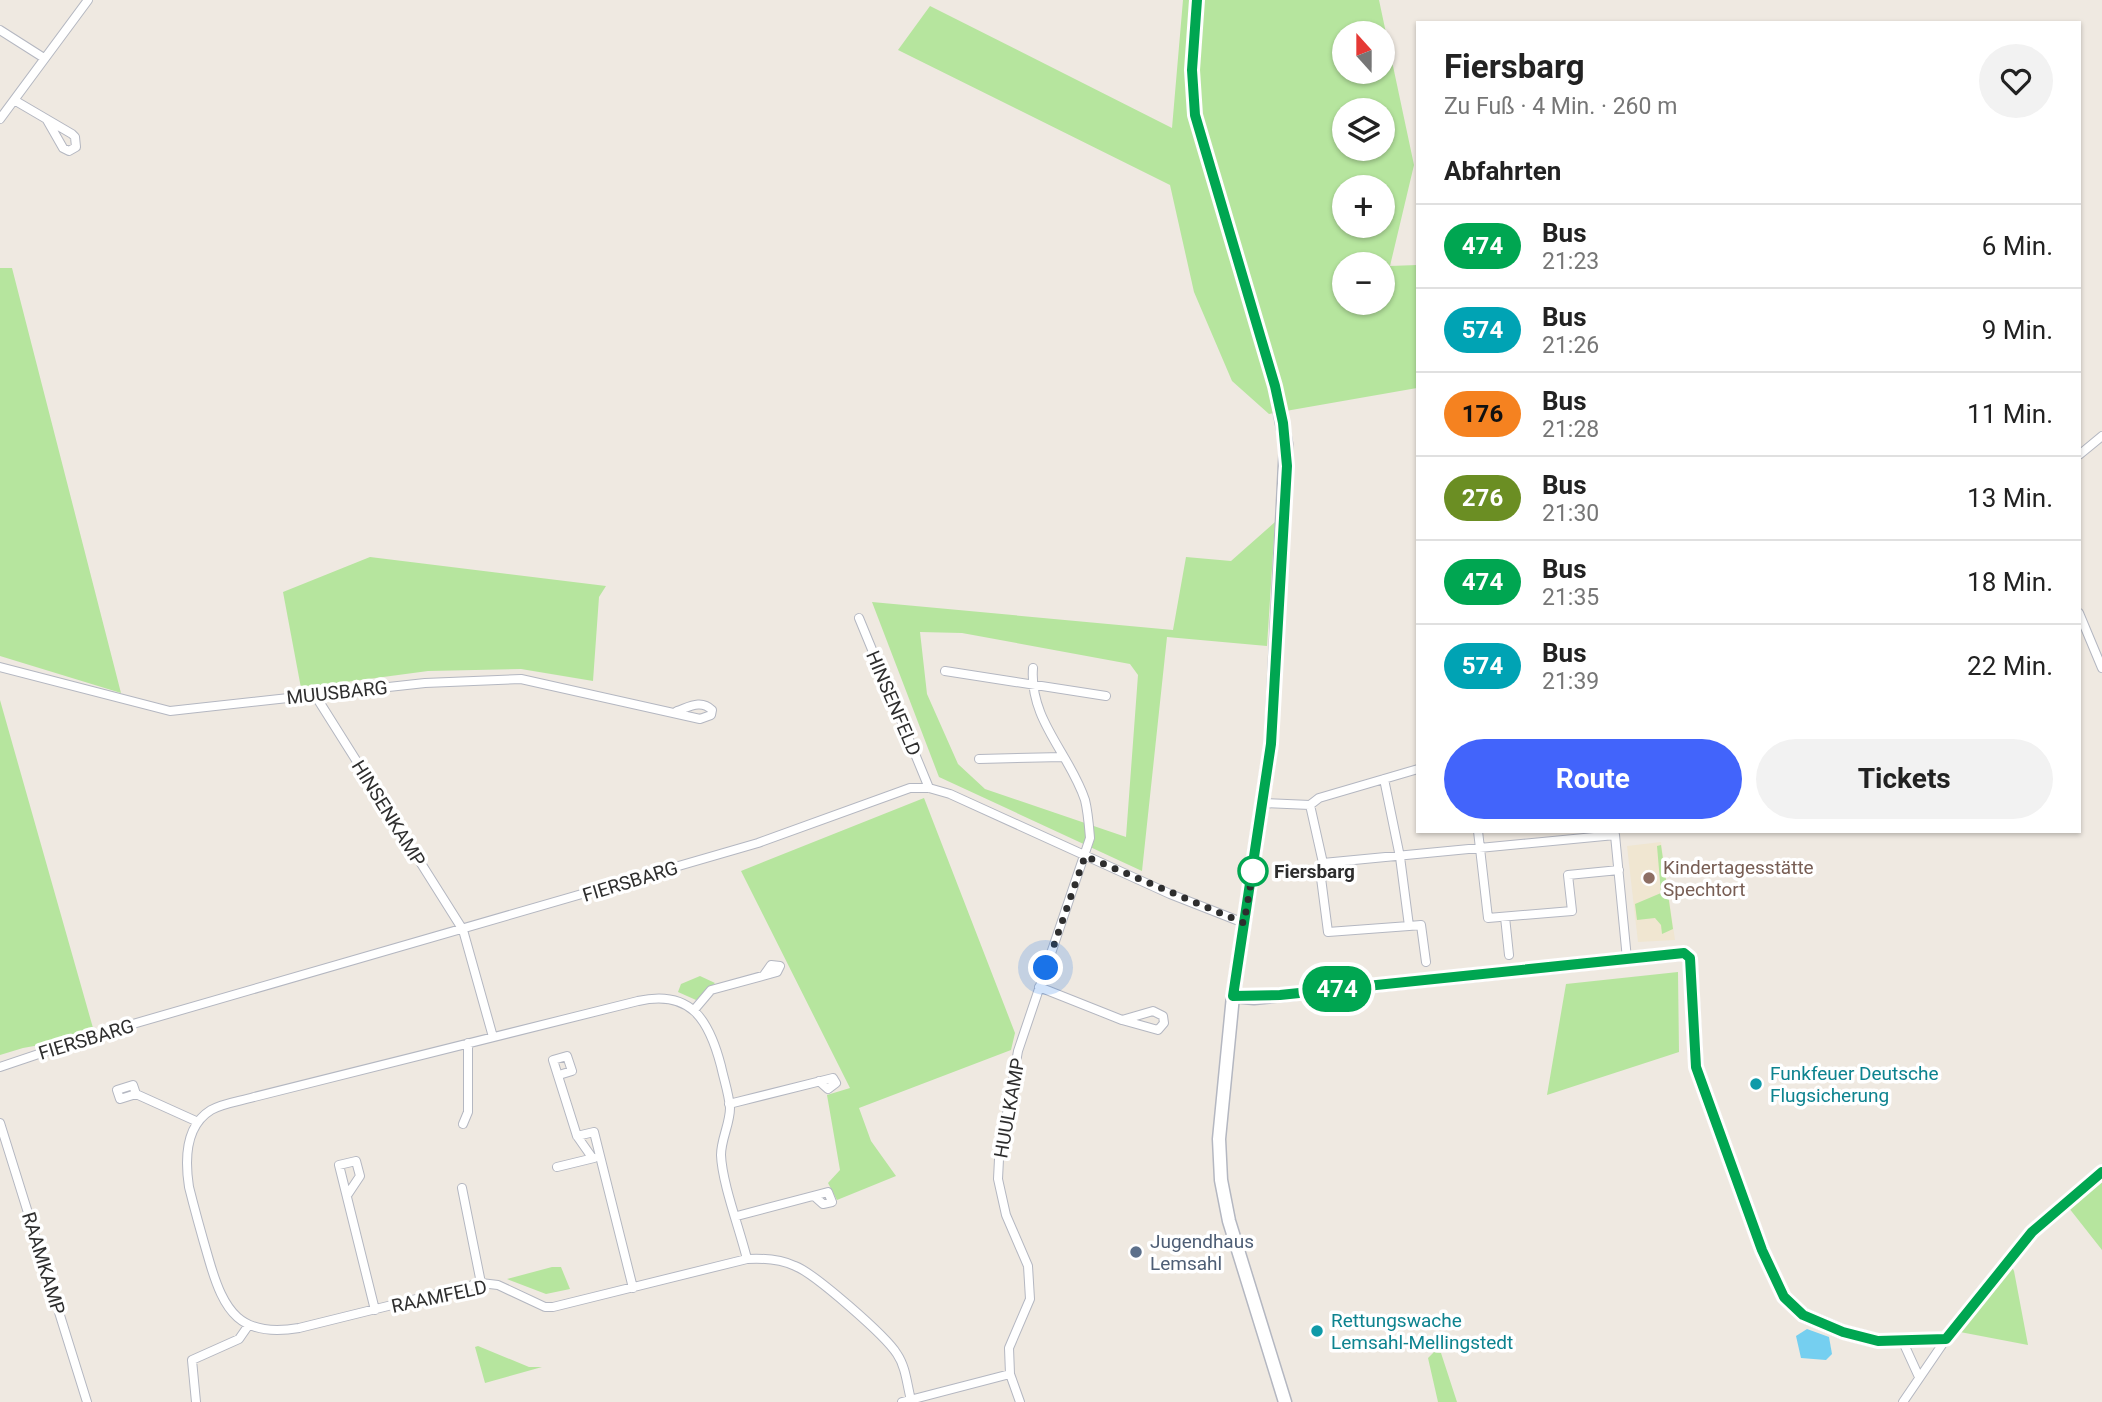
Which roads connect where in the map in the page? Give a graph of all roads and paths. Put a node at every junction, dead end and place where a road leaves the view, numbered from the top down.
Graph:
1 (88, 0) edge
2 (1197, 0) edge
3 (0, 30) edge
4 (44, 58) junction
5 (14, 100) junction
6 (0, 119) edge
7 (47, 120) dead end
8 (2102, 436) edge
9 (2081, 453) edge
10 (859, 618) dead end
11 (2081, 618) edge
12 (0, 667) edge
13 (1033, 668) dead end
14 (2102, 668) edge
15 (945, 671) dead end
16 (1031, 684) junction
17 (315, 695) junction
18 (1106, 696) dead end
19 (677, 711) dead end
20 (1063, 757) junction
21 (979, 759) dead end
22 (1416, 770) edge
23 (1384, 779) junction
24 (929, 788) junction
25 (1263, 803) junction
26 (1310, 805) junction
27 (1478, 833) edge
28 (1565, 835) edge
29 (1480, 849) junction
30 (1085, 856) junction
31 (1400, 857) junction
32 (1323, 863) junction
33 (1619, 870) junction
34 (1505, 917) junction
35 (1244, 923) junction
36 (1409, 926) junction
37 (463, 930) junction
38 (1509, 955) dead end
39 (1627, 958) junction
40 (1426, 962) dead end
41 (764, 975) dead end
42 (1039, 987) junction
43 (1233, 996) junction
44 (694, 1010) junction
45 (1122, 1020) dead end
46 (493, 1037) junction
47 (468, 1043) junction
48 (0, 1067) edge
49 (559, 1075) dead end
50 (819, 1081) dead end
51 (136, 1094) dead end
52 (729, 1104) junction
53 (198, 1122) junction
54 (0, 1123) edge
55 (463, 1124) dead end
56 (577, 1136) junction
57 (591, 1156) junction
58 (600, 1164) junction
59 (557, 1167) dead end
60 (2102, 1172) edge
61 (462, 1188) dead end
62 (348, 1194) dead end
63 (814, 1196) dead end
64 (737, 1216) junction
65 (747, 1259) junction
66 (481, 1283) junction
67 (633, 1288) junction
68 (375, 1310) junction
69 (248, 1325) junction
70 (1946, 1339) junction
71 (1903, 1342) junction
72 (1010, 1374) junction
73 (1919, 1377) junction
74 (906, 1401) edge
75 (87, 1402) edge
76 (196, 1402) edge
77 (1020, 1402) edge
78 (1285, 1402) edge
79 (1902, 1402) edge

1 - 4 street
2 - 25 main road
3 - 4 street
4 - 5 street
5 - 6 street
5 - 7 street
8 - 9 street
10 - 24 street, HINSENFELD
11 - 14 street
12 - 17 street, MUUSBARG
13 - 16 street
15 - 16 street
16 - 18 street
16 - 20 street, HUULKAMP
17 - 19 street, MUUSBARG
17 - 37 street, HINSENKAMP
20 - 21 street
20 - 30 street, HUULKAMP
22 - 23 street
23 - 26 street
23 - 31 street
24 - 30 street
24 - 37 street, FIERSBARG
25 - 26 street
25 - 35 main road
26 - 32 street
27 - 29 street
28 - 29 street
28 - 33 street
29 - 31 street
29 - 34 street
30 - 35 street
30 - 42 street, HUULKAMP
31 - 32 street
31 - 36 street
32 - 36 street
33 - 34 street
33 - 39 street
34 - 38 street
35 - 43 main road
36 - 40 street
37 - 46 street, HINSENKAMP
37 - 48 street, FIERSBARG
39 - 43 main road
39 - 71 main road
41 - 44 street
42 - 45 street
42 - 72 street, HUULKAMP
43 - 78 main road
44 - 46 street
44 - 52 street
46 - 47 street
47 - 53 street
47 - 55 street
49 - 56 street
50 - 52 street
51 - 53 street
52 - 64 street
53 - 69 street
54 - 75 street, RAAMKAMP
56 - 57 street
56 - 58 street
57 - 58 street
57 - 59 street
58 - 67 street
60 - 70 main road
61 - 66 street
62 - 68 street
63 - 64 street
64 - 65 street
65 - 67 street, RAAMFELD
65 - 74 street, RAAMFELD
66 - 67 street, RAAMFELD
66 - 68 street, RAAMFELD
68 - 69 street, RAAMFELD
69 - 76 street
70 - 71 main road
70 - 73 street
71 - 73 street
72 - 74 street
72 - 77 street, HUULKAMP
73 - 79 street

